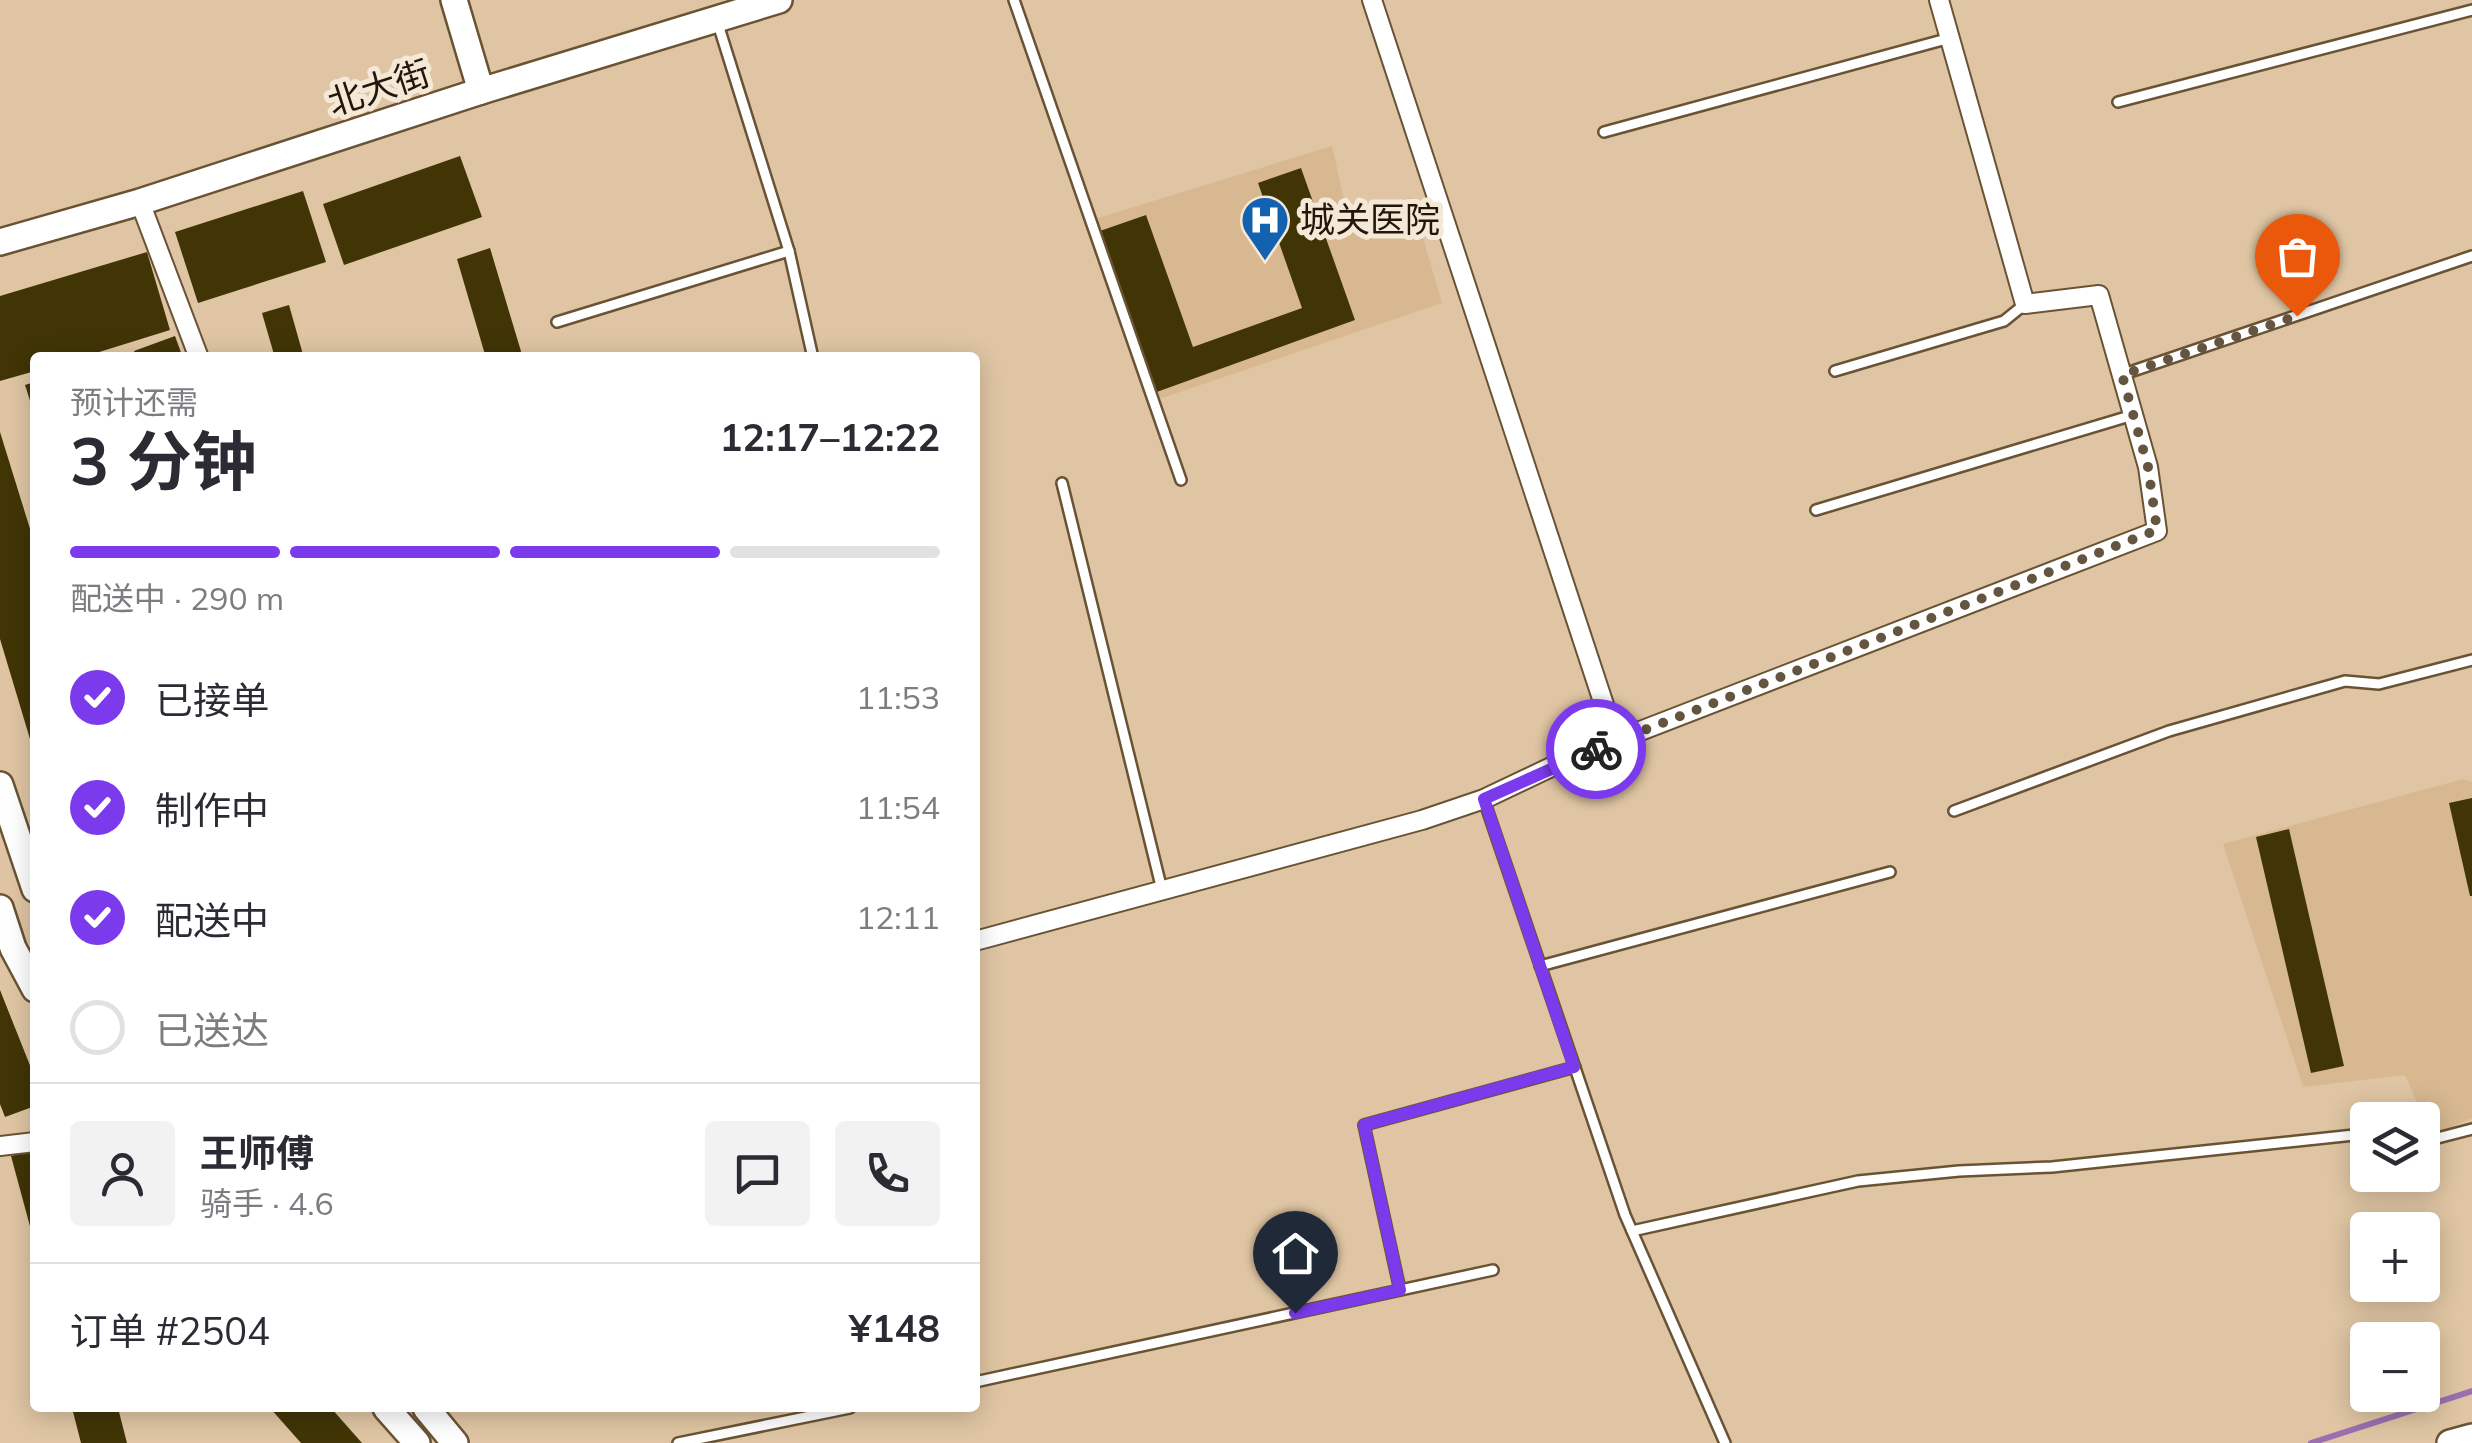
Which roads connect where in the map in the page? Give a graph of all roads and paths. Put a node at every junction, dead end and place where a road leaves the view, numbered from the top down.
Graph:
1 (454, 0) edge
2 (779, 0) edge
3 (1014, 0) edge
4 (1372, 0) edge
5 (1940, 0) edge
6 (2472, 10) edge
7 (717, 20) junction
8 (1950, 38) junction
9 (481, 91) junction
10 (2118, 102) dead end
11 (1604, 132) dead end
12 (140, 202) junction
13 (0, 242) edge
14 (789, 251) junction
15 (2472, 256) edge
16 (2025, 304) junction
17 (557, 322) dead end
18 (197, 352) edge
19 (812, 352) edge
20 (1835, 371) dead end
21 (2122, 375) junction
22 (2133, 415) junction
23 (1181, 480) dead end
24 (1062, 482) dead end
25 (1816, 510) dead end
26 (2472, 660) edge
27 (1616, 741) junction
28 (0, 785) edge
29 (1484, 799) junction
30 (1954, 811) dead end
31 (1890, 872) dead end
32 (30, 874) edge
33 (1162, 890) junction
34 (0, 908) edge
35 (980, 940) edge
36 (1540, 966) junction
37 (30, 980) edge
38 (1574, 1067) junction
39 (2472, 1129) edge
40 (2350, 1136) edge
41 (2440, 1137) edge
42 (30, 1143) edge
43 (0, 1146) edge
44 (1632, 1231) junction
45 (1493, 1270) dead end
46 (1400, 1290) junction
47 (980, 1381) edge
48 (390, 1412) edge
49 (429, 1412) edge
50 (830, 1412) edge
51 (2472, 1437) edge
52 (417, 1443) edge
53 (455, 1443) edge
54 (678, 1443) edge
55 (1725, 1443) edge
56 (2450, 1443) edge

1 - 9 main road
2 - 7 main road, 北大街
3 - 23 lane
4 - 27 street
5 - 8 street
6 - 10 lane
7 - 9 main road, 北大街
7 - 14 lane
8 - 11 lane
8 - 16 street
9 - 12 main road, 北大街
12 - 13 main road, 北大街
12 - 18 street
14 - 17 lane
14 - 19 lane
15 - 21 lane
16 - 20 lane
16 - 21 street
21 - 22 street
22 - 25 lane
22 - 27 street
24 - 33 lane
26 - 30 lane
27 - 29 street
28 - 32 main road
29 - 33 street
29 - 36 lane
31 - 36 lane
33 - 35 street
34 - 37 main road
36 - 38 lane
38 - 44 lane
38 - 46 lane
39 - 41 lane
40 - 44 lane
42 - 43 street
44 - 55 lane
45 - 46 lane
46 - 47 lane
48 - 52 main road
49 - 53 main road
50 - 54 lane
51 - 56 main road

